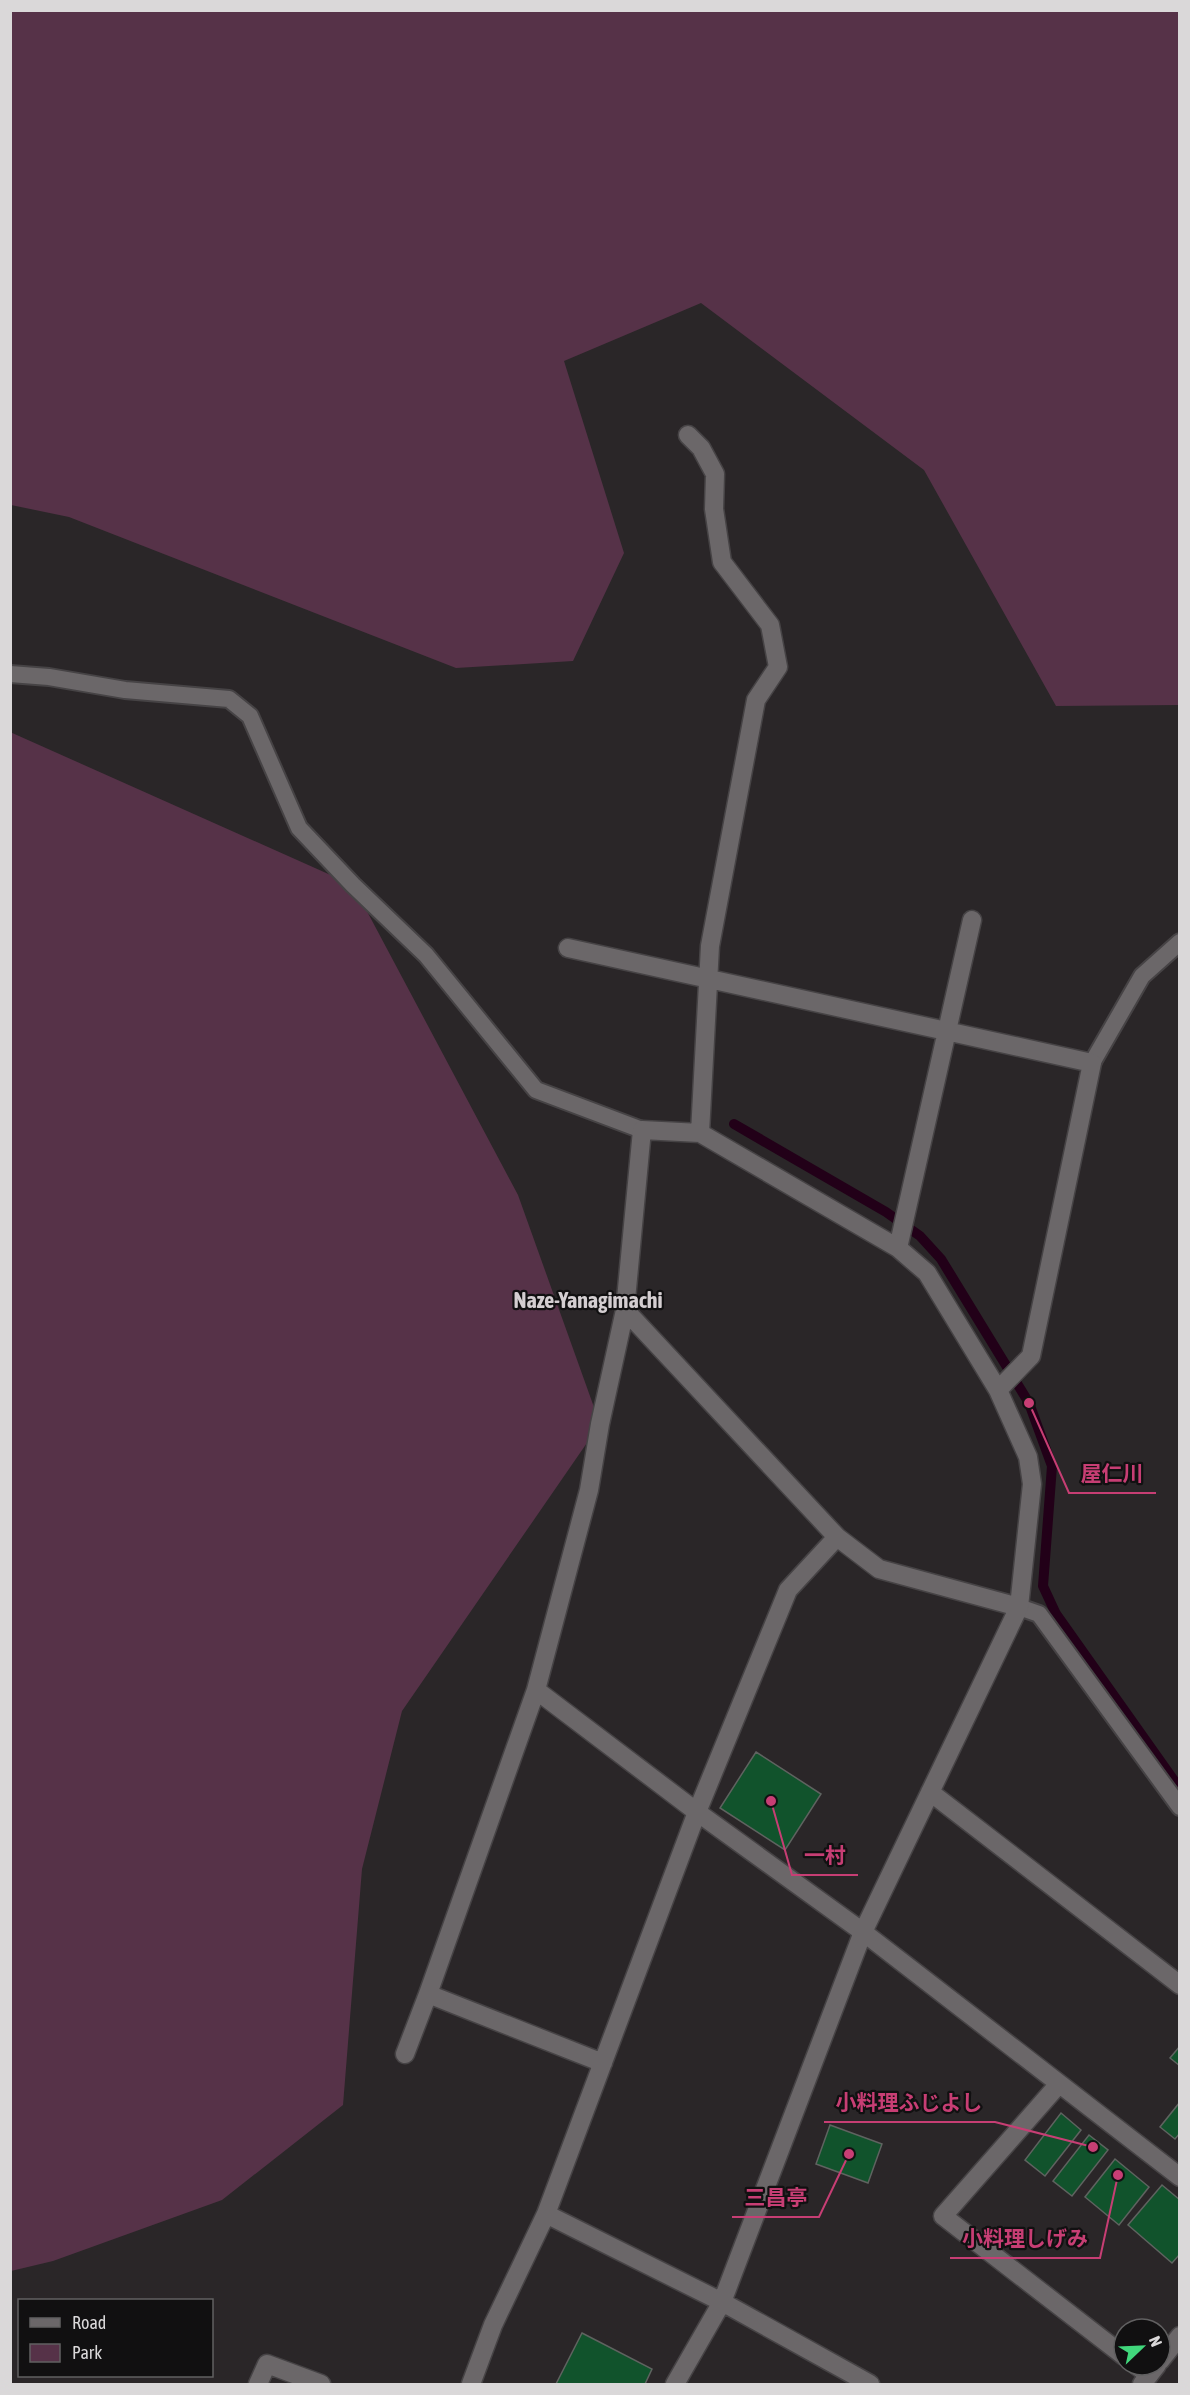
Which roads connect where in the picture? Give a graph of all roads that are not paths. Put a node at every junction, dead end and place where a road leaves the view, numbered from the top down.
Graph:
1 (688, 435) dead end
2 (10, 674) edge
3 (972, 920) dead end
4 (1179, 942) edge
5 (568, 948) dead end
6 (709, 980) junction
7 (948, 1031) junction
8 (1092, 1063) junction
9 (642, 1130) junction
10 (700, 1133) junction
11 (898, 1248) junction
12 (625, 1310) junction
13 (1009, 1378) junction
14 (837, 1537) junction
15 (1019, 1607) junction
16 (536, 1690) junction
17 (930, 1792) junction
18 (1179, 1807) edge
19 (697, 1812) junction
20 (863, 1932) junction
21 (1179, 1985) edge
22 (428, 1994) junction
23 (405, 2054) dead end
24 (603, 2063) junction
25 (1058, 2085) junction
26 (1179, 2177) edge
27 (546, 2214) junction
28 (722, 2302) junction
29 (1112, 2347) edge
30 (858, 2382) edge
31 (258, 2385) edge
32 (321, 2385) edge
33 (471, 2385) edge
34 (675, 2385) edge

1 - 6 street
2 - 9 lane
3 - 7 street
4 - 8 lane
5 - 6 street
6 - 7 street
6 - 10 street
7 - 8 street
7 - 11 street
8 - 13 street
9 - 10 street
9 - 12 street
10 - 11 street
11 - 13 street
12 - 14 street
12 - 16 street
13 - 15 street
14 - 15 street
14 - 19 street
15 - 17 street
15 - 18 lane
16 - 19 street
16 - 22 street
17 - 20 street
17 - 21 street
19 - 20 street
19 - 24 street
20 - 25 street
20 - 28 street
22 - 23 street
22 - 24 street
24 - 27 street
25 - 26 street
25 - 29 street
27 - 28 street
27 - 33 street
28 - 30 street
28 - 34 street
31 - 32 street

